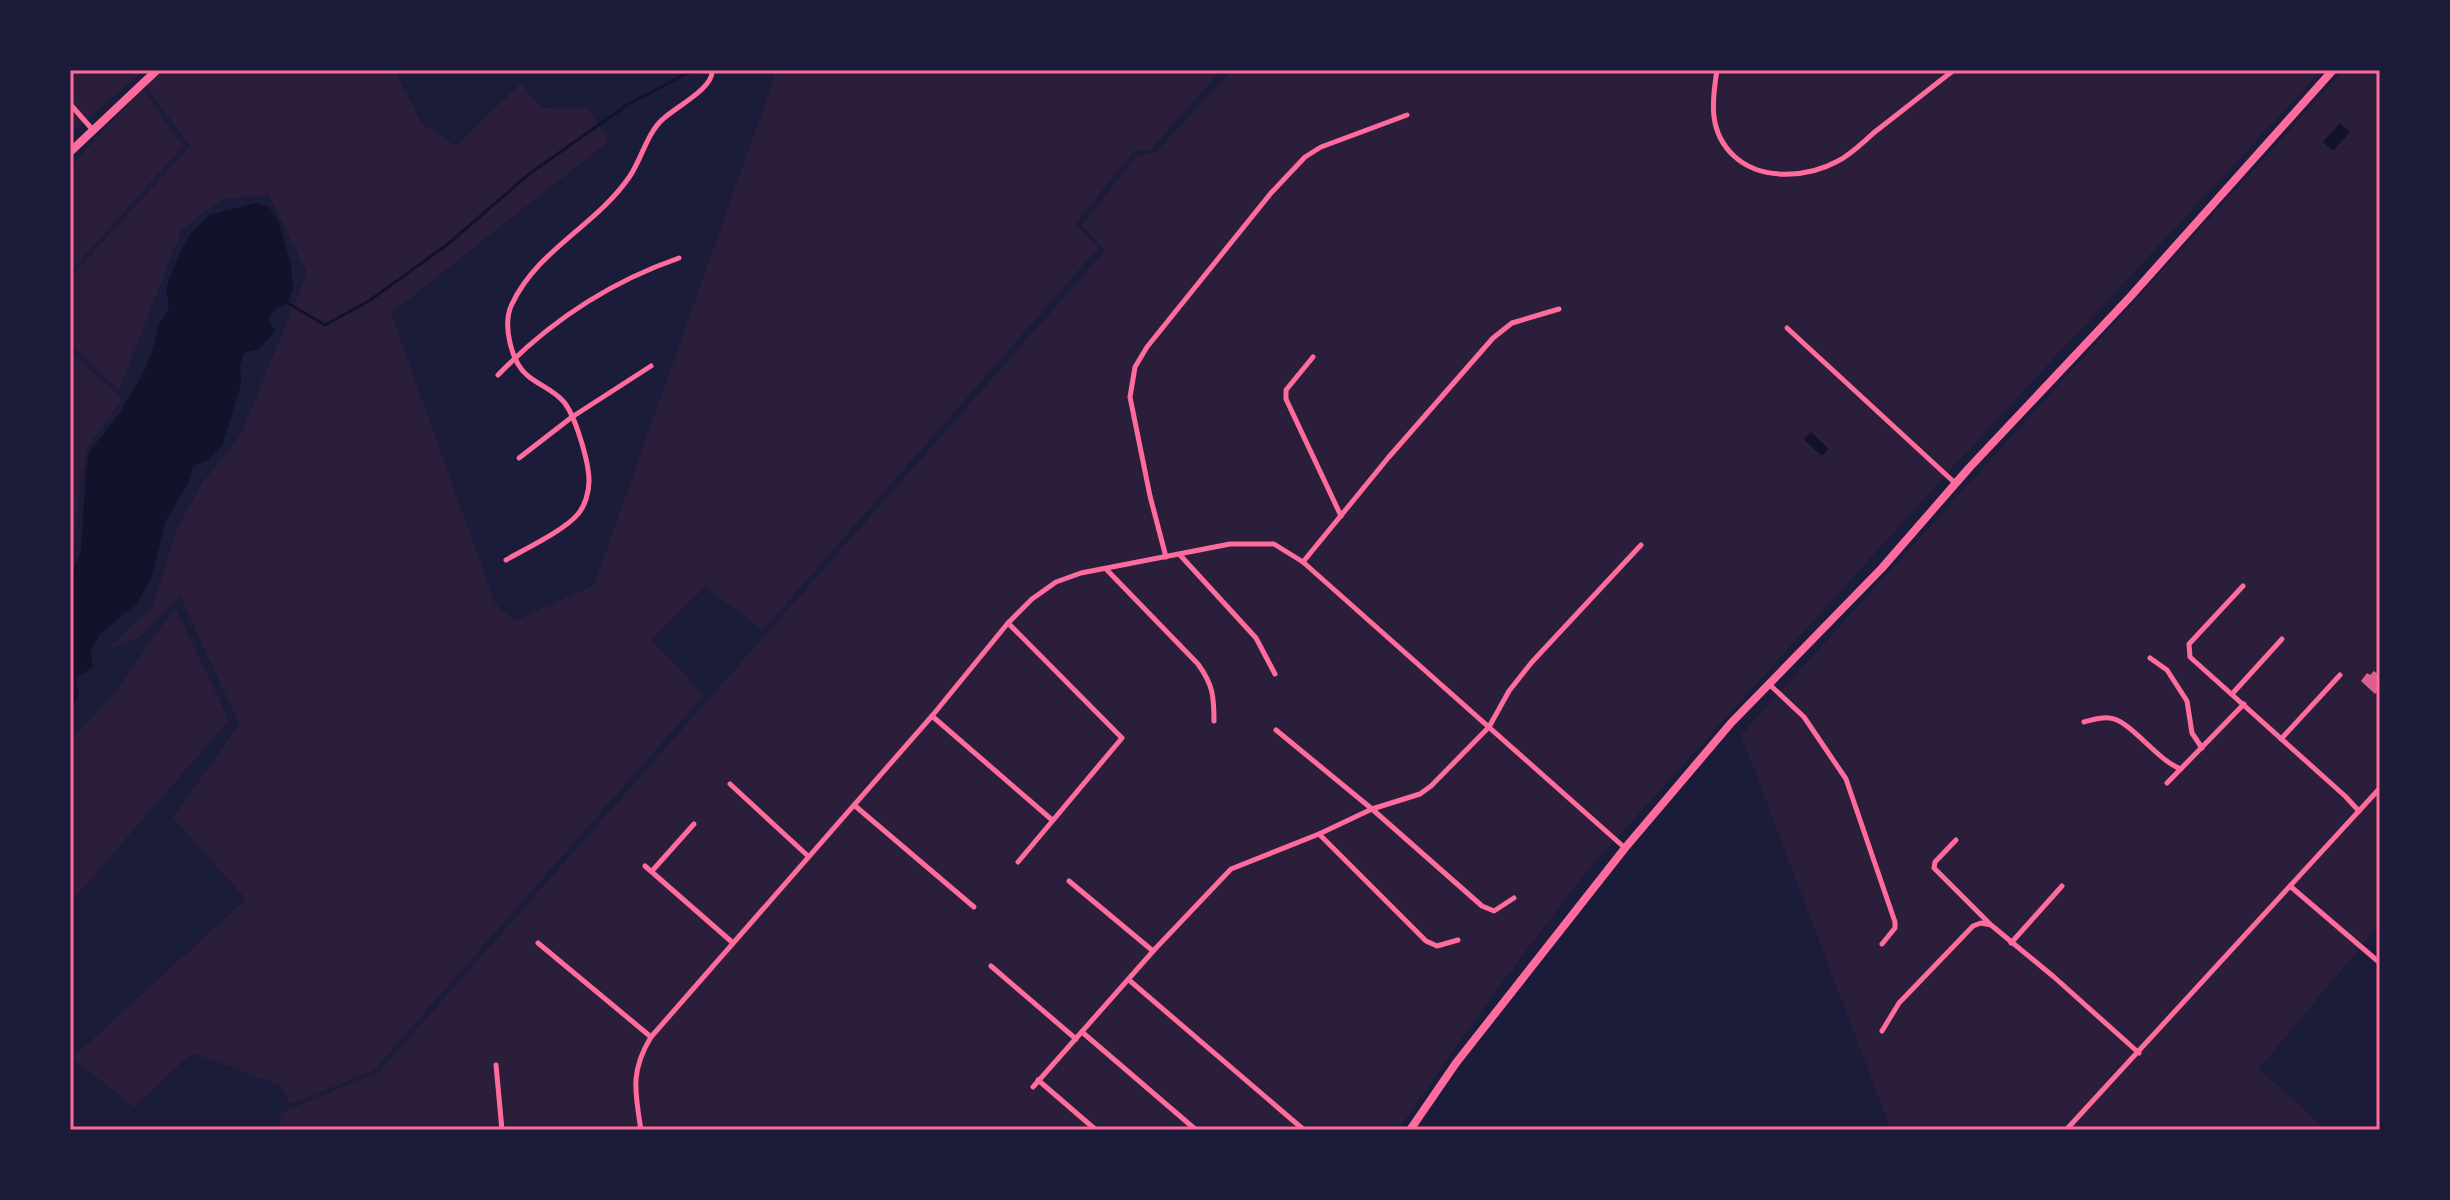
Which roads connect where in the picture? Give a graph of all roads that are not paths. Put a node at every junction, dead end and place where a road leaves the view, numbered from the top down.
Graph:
1 (157, 70) edge
2 (712, 70) edge
3 (1717, 70) edge
4 (1954, 70) edge
5 (2333, 70) edge
6 (70, 104) edge
7 (1407, 115) dead end
8 (92, 129) junction
9 (70, 152) edge
10 (679, 258) dead end
11 (1559, 309) dead end
12 (1787, 328) dead end
13 (516, 356) junction
14 (1313, 357) dead end
15 (651, 366) dead end
16 (498, 375) dead end
17 (572, 417) junction
18 (519, 458) dead end
19 (1956, 484) junction
20 (1341, 516) junction
21 (1641, 545) dead end
22 (1179, 555) junction
23 (1166, 557) junction
24 (506, 560) dead end
25 (1303, 562) junction
26 (1106, 569) junction
27 (2243, 586) dead end
28 (1008, 623) junction
29 (2282, 639) dead end
30 (2150, 658) dead end
31 (1275, 674) dead end
32 (2340, 675) dead end
33 (1770, 685) junction
34 (2232, 694) junction
35 (2244, 704) junction
36 (932, 716) junction
37 (1214, 721) dead end
38 (2084, 722) dead end
39 (1489, 727) junction
40 (1276, 730) dead end
41 (2281, 739) junction
42 (2202, 748) junction
43 (2181, 769) junction
44 (2167, 783) dead end
45 (730, 784) dead end
46 (2380, 788) edge
47 (854, 805) junction
48 (1372, 809) junction
49 (2359, 811) junction
50 (1051, 819) junction
51 (694, 824) dead end
52 (1319, 834) junction
53 (1956, 840) dead end
54 (1625, 848) junction
55 (808, 856) junction
56 (1018, 862) dead end
57 (645, 866) dead end
58 (652, 871) junction
59 (1069, 881) dead end
60 (2062, 886) dead end
61 (2290, 886) junction
62 (1514, 898) dead end
63 (974, 907) dead end
64 (1991, 925) junction
65 (1458, 940) dead end
66 (538, 943) dead end
67 (733, 943) junction
68 (2011, 943) junction
69 (1882, 944) dead end
70 (1153, 951) junction
71 (2380, 963) edge
72 (991, 966) dead end
73 (1129, 980) junction
74 (1882, 1031) dead end
75 (1082, 1032) junction
76 (651, 1037) junction
77 (1076, 1039) junction
78 (2139, 1053) junction
79 (496, 1065) dead end
80 (1038, 1080) junction
81 (1033, 1087) dead end
82 (1195, 1129) edge
83 (502, 1130) edge
84 (641, 1130) edge
85 (1096, 1130) edge
86 (1304, 1130) edge
87 (1410, 1130) edge
88 (2066, 1130) edge

1 - 8 main road
2 - 13 street
3 - 4 street
5 - 19 main road
6 - 8 street
7 - 23 street
8 - 9 main road
10 - 13 street
11 - 20 street
12 - 19 street
13 - 16 street
13 - 17 street
14 - 20 street
15 - 17 street
17 - 18 street
17 - 24 street
19 - 33 main road
20 - 25 street
21 - 39 street
22 - 23 street
22 - 25 street
22 - 31 street
23 - 26 street
25 - 39 street
26 - 28 street
26 - 37 street
27 - 34 street
28 - 36 street
28 - 50 street
29 - 34 street
30 - 42 street
32 - 41 street
33 - 54 main road
33 - 69 street
34 - 35 street
35 - 41 street
35 - 42 street
36 - 47 street
36 - 50 street
38 - 43 street
39 - 48 street
39 - 54 street
40 - 48 street
41 - 49 street
42 - 43 street
43 - 44 street
45 - 55 street
46 - 49 street
47 - 55 street
47 - 63 street
48 - 52 street
48 - 62 street
49 - 61 street
50 - 56 street
51 - 58 street
52 - 65 street
52 - 70 street
53 - 64 street
54 - 87 main road
55 - 67 street
57 - 58 street
58 - 67 street
59 - 70 street
60 - 68 street
61 - 71 street
61 - 78 street
64 - 68 street
64 - 74 street
66 - 76 street
67 - 76 street
68 - 78 street
70 - 73 street
72 - 77 street
73 - 75 street
73 - 86 street
75 - 77 street
75 - 82 street
76 - 84 street
77 - 80 street
78 - 88 street
79 - 83 street
80 - 81 street
80 - 85 street

